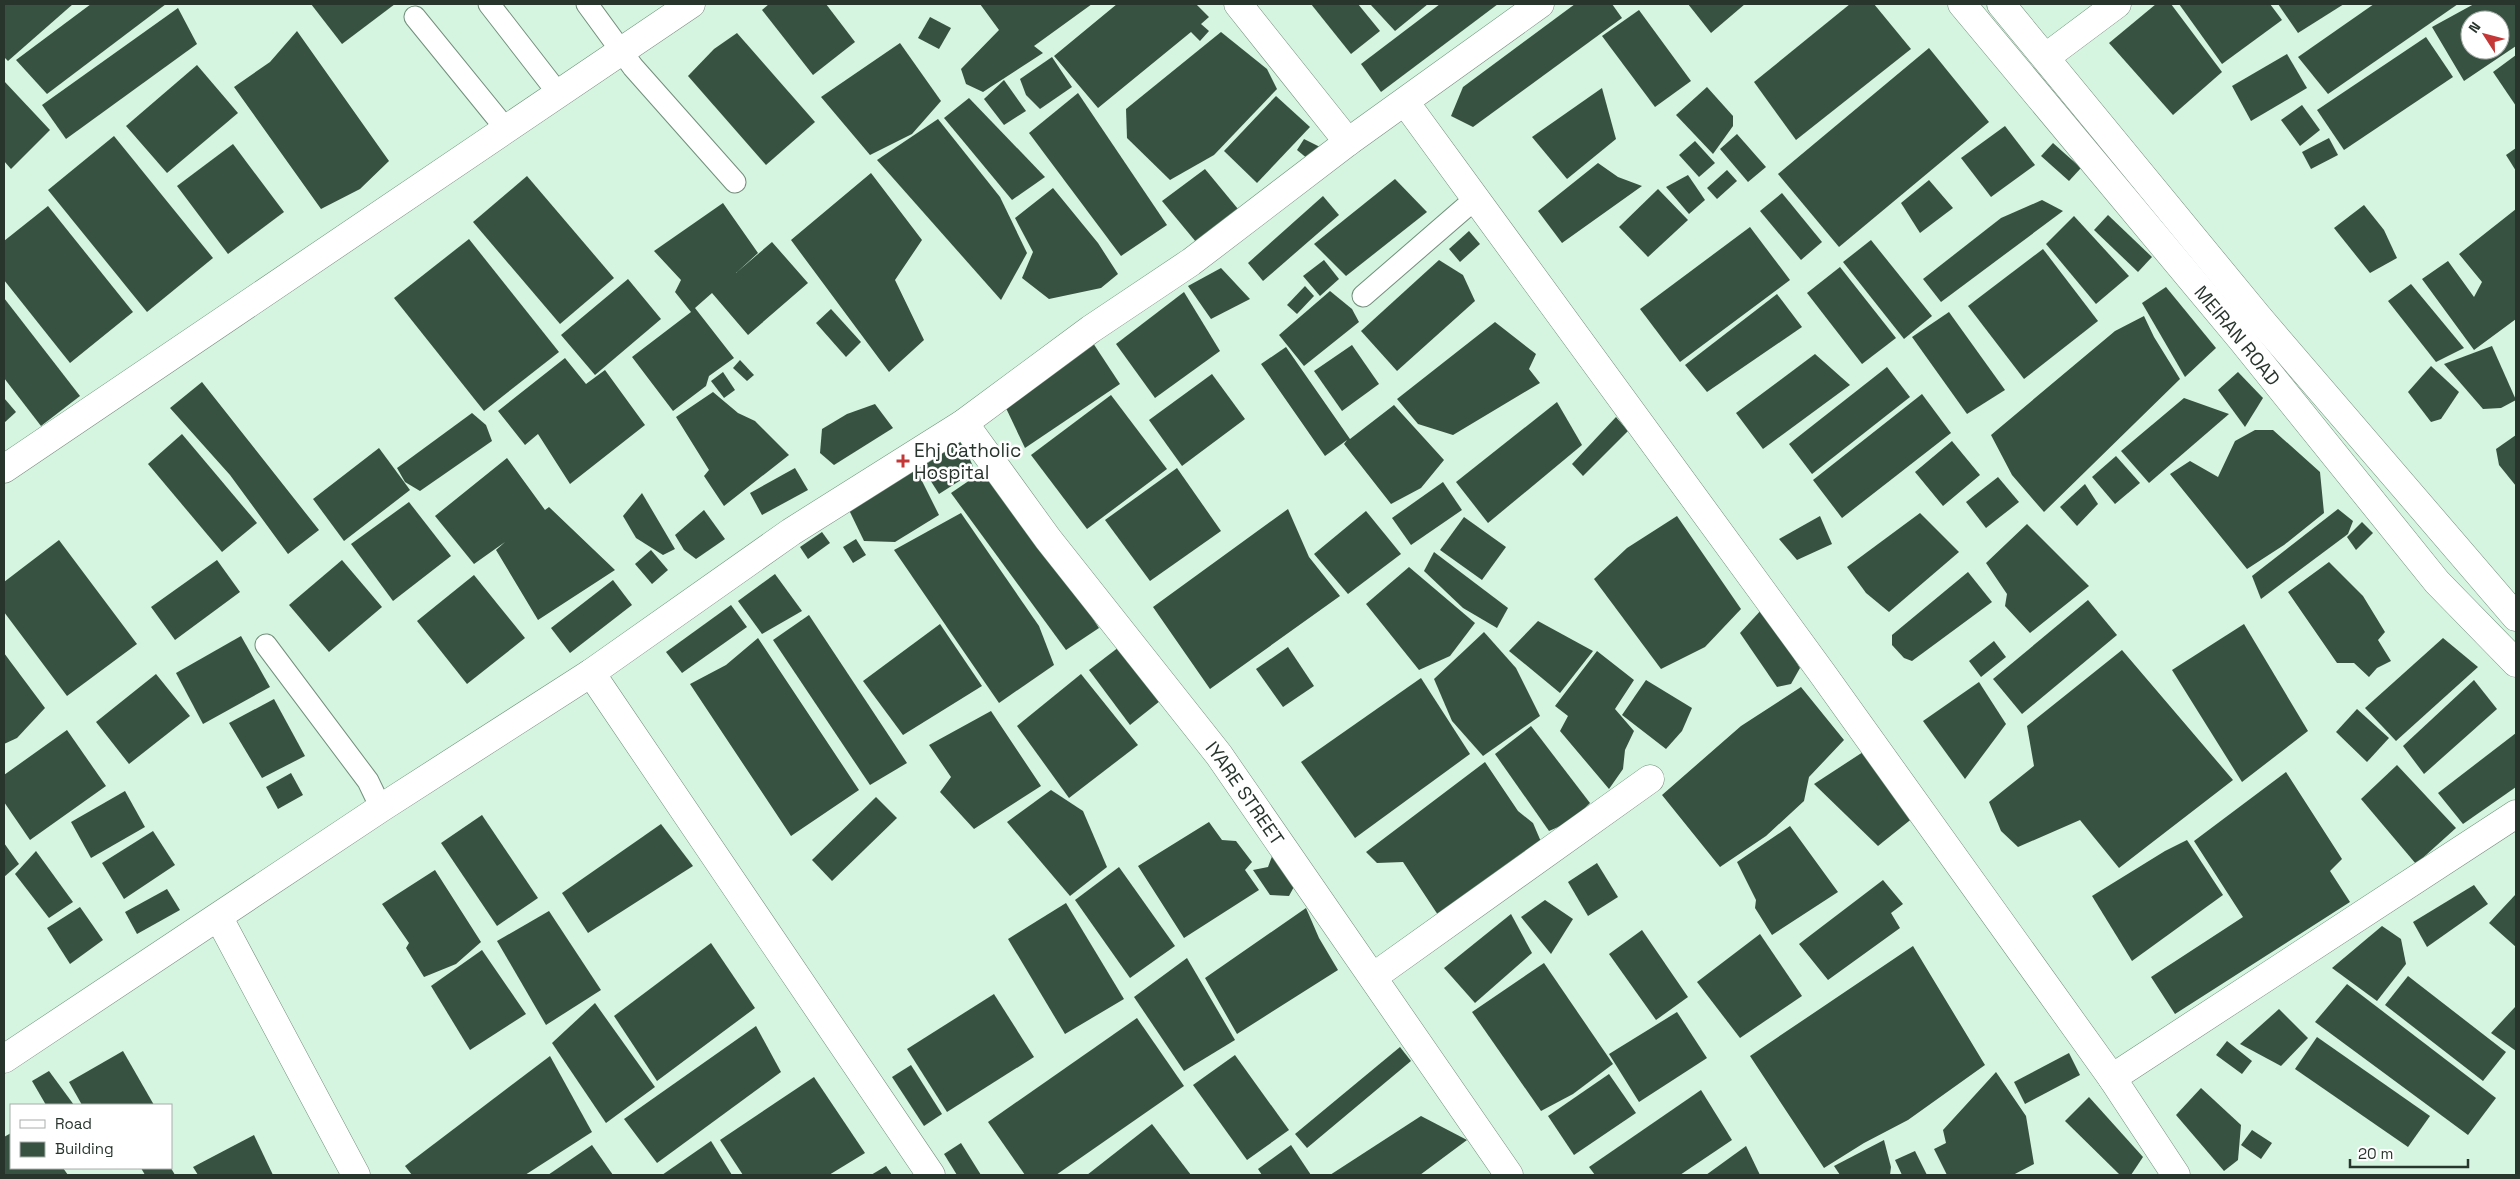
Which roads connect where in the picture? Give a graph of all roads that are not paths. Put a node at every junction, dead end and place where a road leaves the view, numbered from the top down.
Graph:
1 (489, 4) edge
2 (587, 4) edge
3 (691, 4) edge
4 (1238, 4) edge
5 (1540, 4) edge
6 (1962, 4) edge
7 (2001, 4) edge
8 (2117, 4) edge
9 (415, 17) dead end
10 (622, 50) junction
11 (2046, 58) junction
12 (558, 93) junction
13 (1405, 102) junction
14 (506, 129) junction
15 (1348, 142) junction
16 (735, 182) dead end
17 (1475, 199) junction
18 (1363, 296) dead end
19 (964, 423) junction
20 (4, 469) edge
21 (2516, 617) edge
22 (266, 645) dead end
23 (2516, 664) edge
24 (591, 673) junction
25 (1650, 779) dead end
26 (381, 808) junction
27 (2516, 814) edge
28 (219, 918) junction
29 (1373, 977) junction
30 (4, 1060) edge
31 (2112, 1078) junction
32 (356, 1175) edge
33 (931, 1175) edge
34 (1509, 1175) edge
35 (2176, 1175) edge

1 - 12 lane
2 - 10 lane
3 - 10 street
4 - 15 street
5 - 13 street
6 - 23 street, MEIRAN ROAD
7 - 11 street, MEIRAN ROAD
8 - 11 street
9 - 14 lane
10 - 12 street
10 - 16 lane
11 - 21 street, MEIRAN ROAD
12 - 14 street
13 - 15 street
13 - 17 street
14 - 20 street
15 - 19 street
17 - 18 lane
17 - 31 street
19 - 24 street
19 - 29 street, IYARE STREET
22 - 26 lane
24 - 26 street
24 - 33 street
25 - 29 street
26 - 28 street
27 - 31 street
28 - 30 street
28 - 32 street
29 - 34 street, IYARE STREET
31 - 35 street

